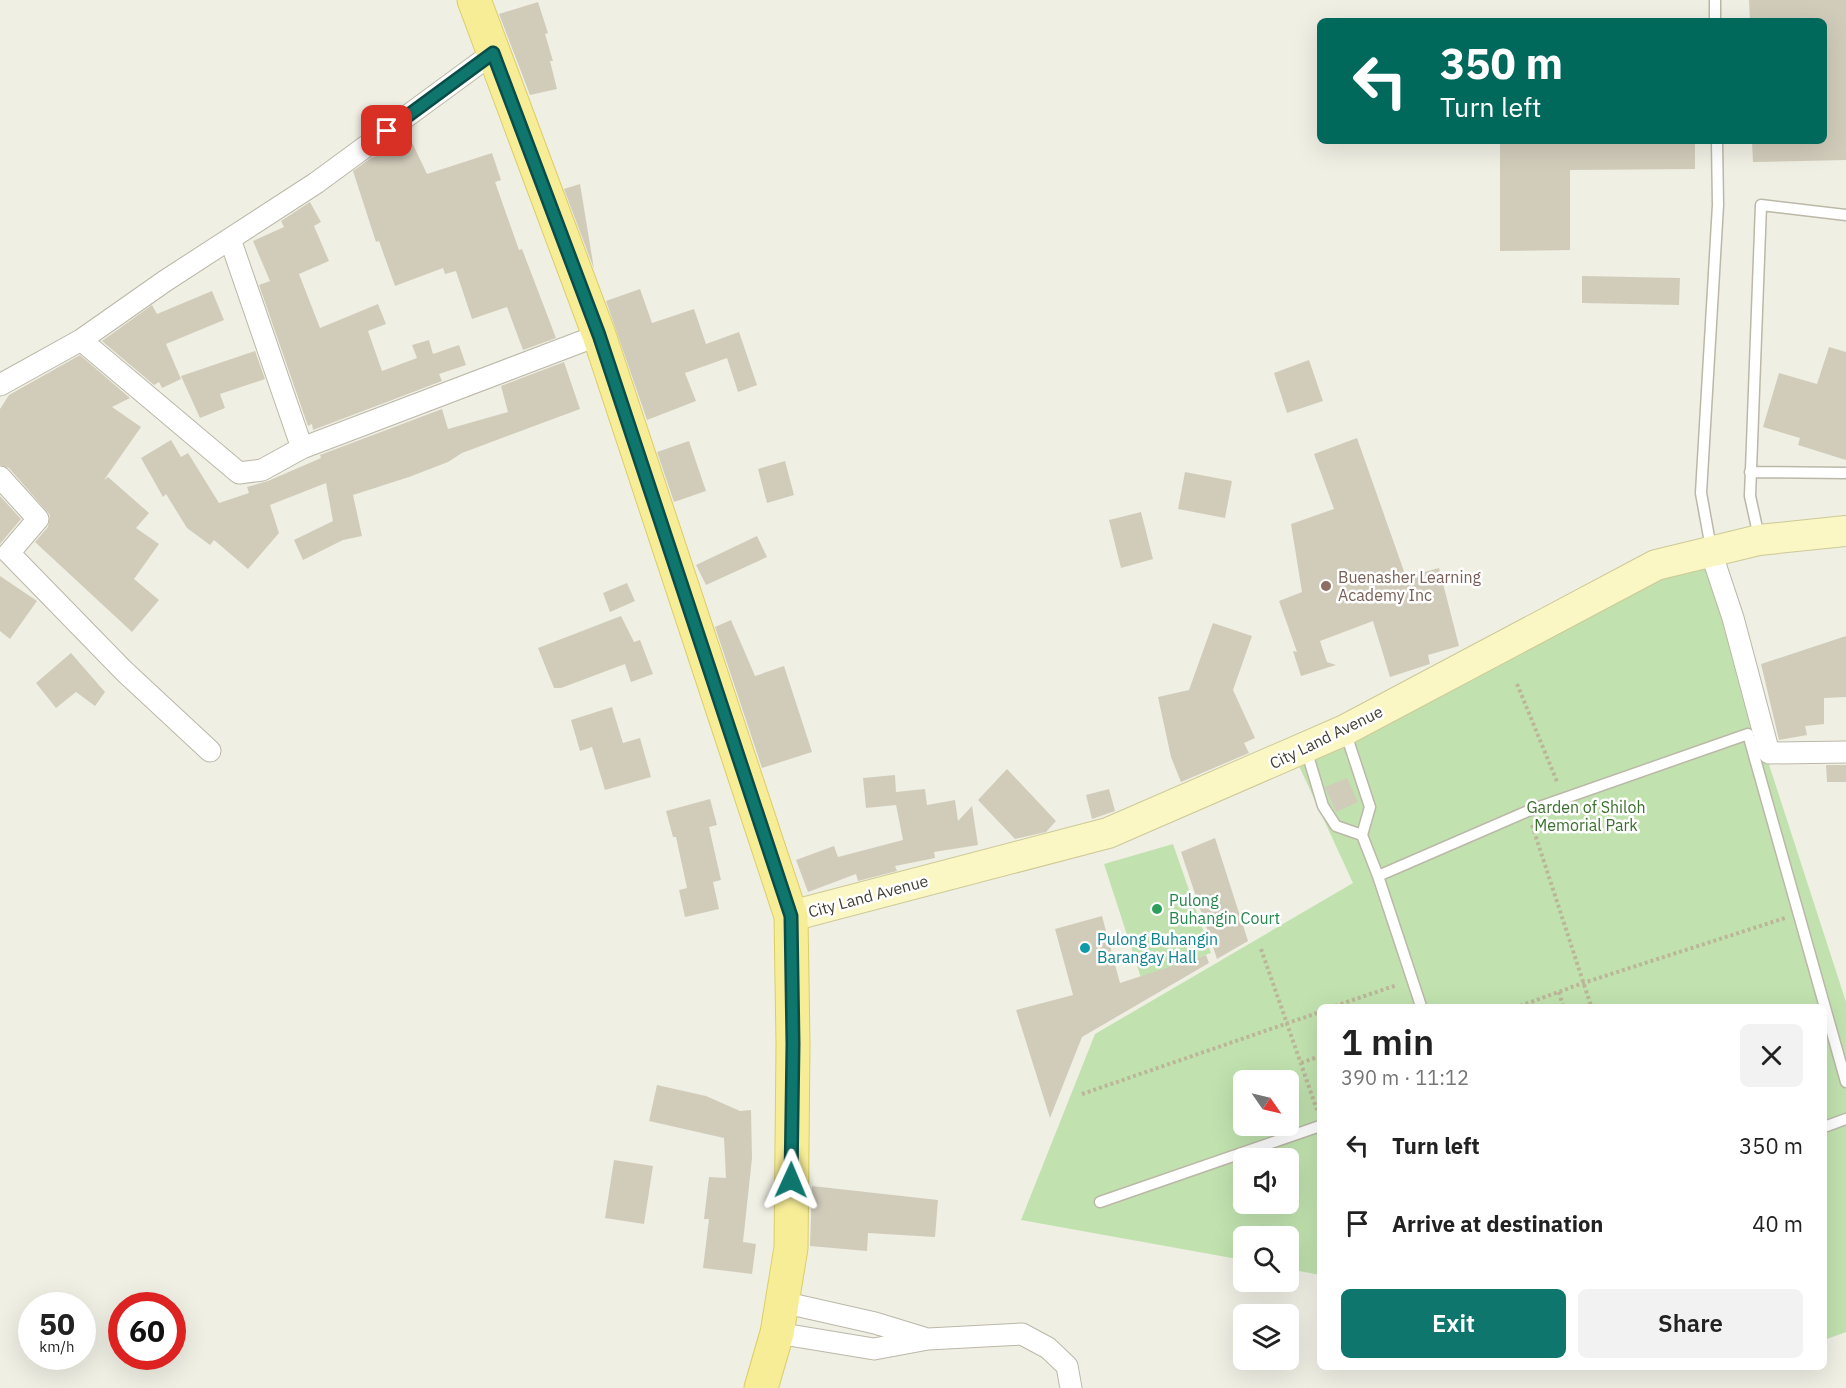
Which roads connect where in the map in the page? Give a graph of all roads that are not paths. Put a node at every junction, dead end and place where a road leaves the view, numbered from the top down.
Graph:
1 (474, 0) edge
2 (1714, 0) edge
3 (1715, 18) edge
4 (493, 53) junction
5 (1717, 144) edge
6 (1846, 215) edge
7 (230, 239) junction
8 (599, 335) junction
9 (81, 340) junction
10 (0, 385) edge
11 (302, 448) junction
12 (1750, 472) junction
13 (1846, 474) edge
14 (0, 477) edge
15 (1846, 531) edge
16 (1759, 540) junction
17 (1711, 552) junction
18 (1345, 730) junction
19 (1306, 749) junction
20 (210, 751) dead end
21 (1846, 752) edge
22 (1362, 835) junction
23 (1378, 876) junction
24 (791, 916) junction
25 (1420, 1004) edge
26 (1823, 1004) edge
27 (1827, 1017) edge
28 (1846, 1082) edge
29 (1846, 1119) edge
30 (1827, 1126) edge
31 (1317, 1127) edge
32 (1100, 1203) dead end
33 (779, 1318) junction
34 (928, 1339) junction
35 (761, 1388) edge
36 (1071, 1388) edge

1 - 4 main road
2 - 3 lane
4 - 7 street
4 - 8 main road
5 - 17 lane
6 - 12 lane
7 - 9 street
7 - 11 street
8 - 11 street
8 - 24 main road
9 - 10 street
9 - 11 street
12 - 13 lane
12 - 16 lane
14 - 20 street
15 - 16 street, City Land Avenue
16 - 17 street, City Land Avenue
17 - 18 street, City Land Avenue
17 - 21 street
18 - 19 street, City Land Avenue
18 - 22 lane
19 - 22 lane
19 - 24 street, City Land Avenue
22 - 23 lane
23 - 25 lane
23 - 26 lane
24 - 33 main road
27 - 28 lane
29 - 30 lane
31 - 32 lane
33 - 34 street
33 - 34 street
33 - 35 main road
34 - 36 street

